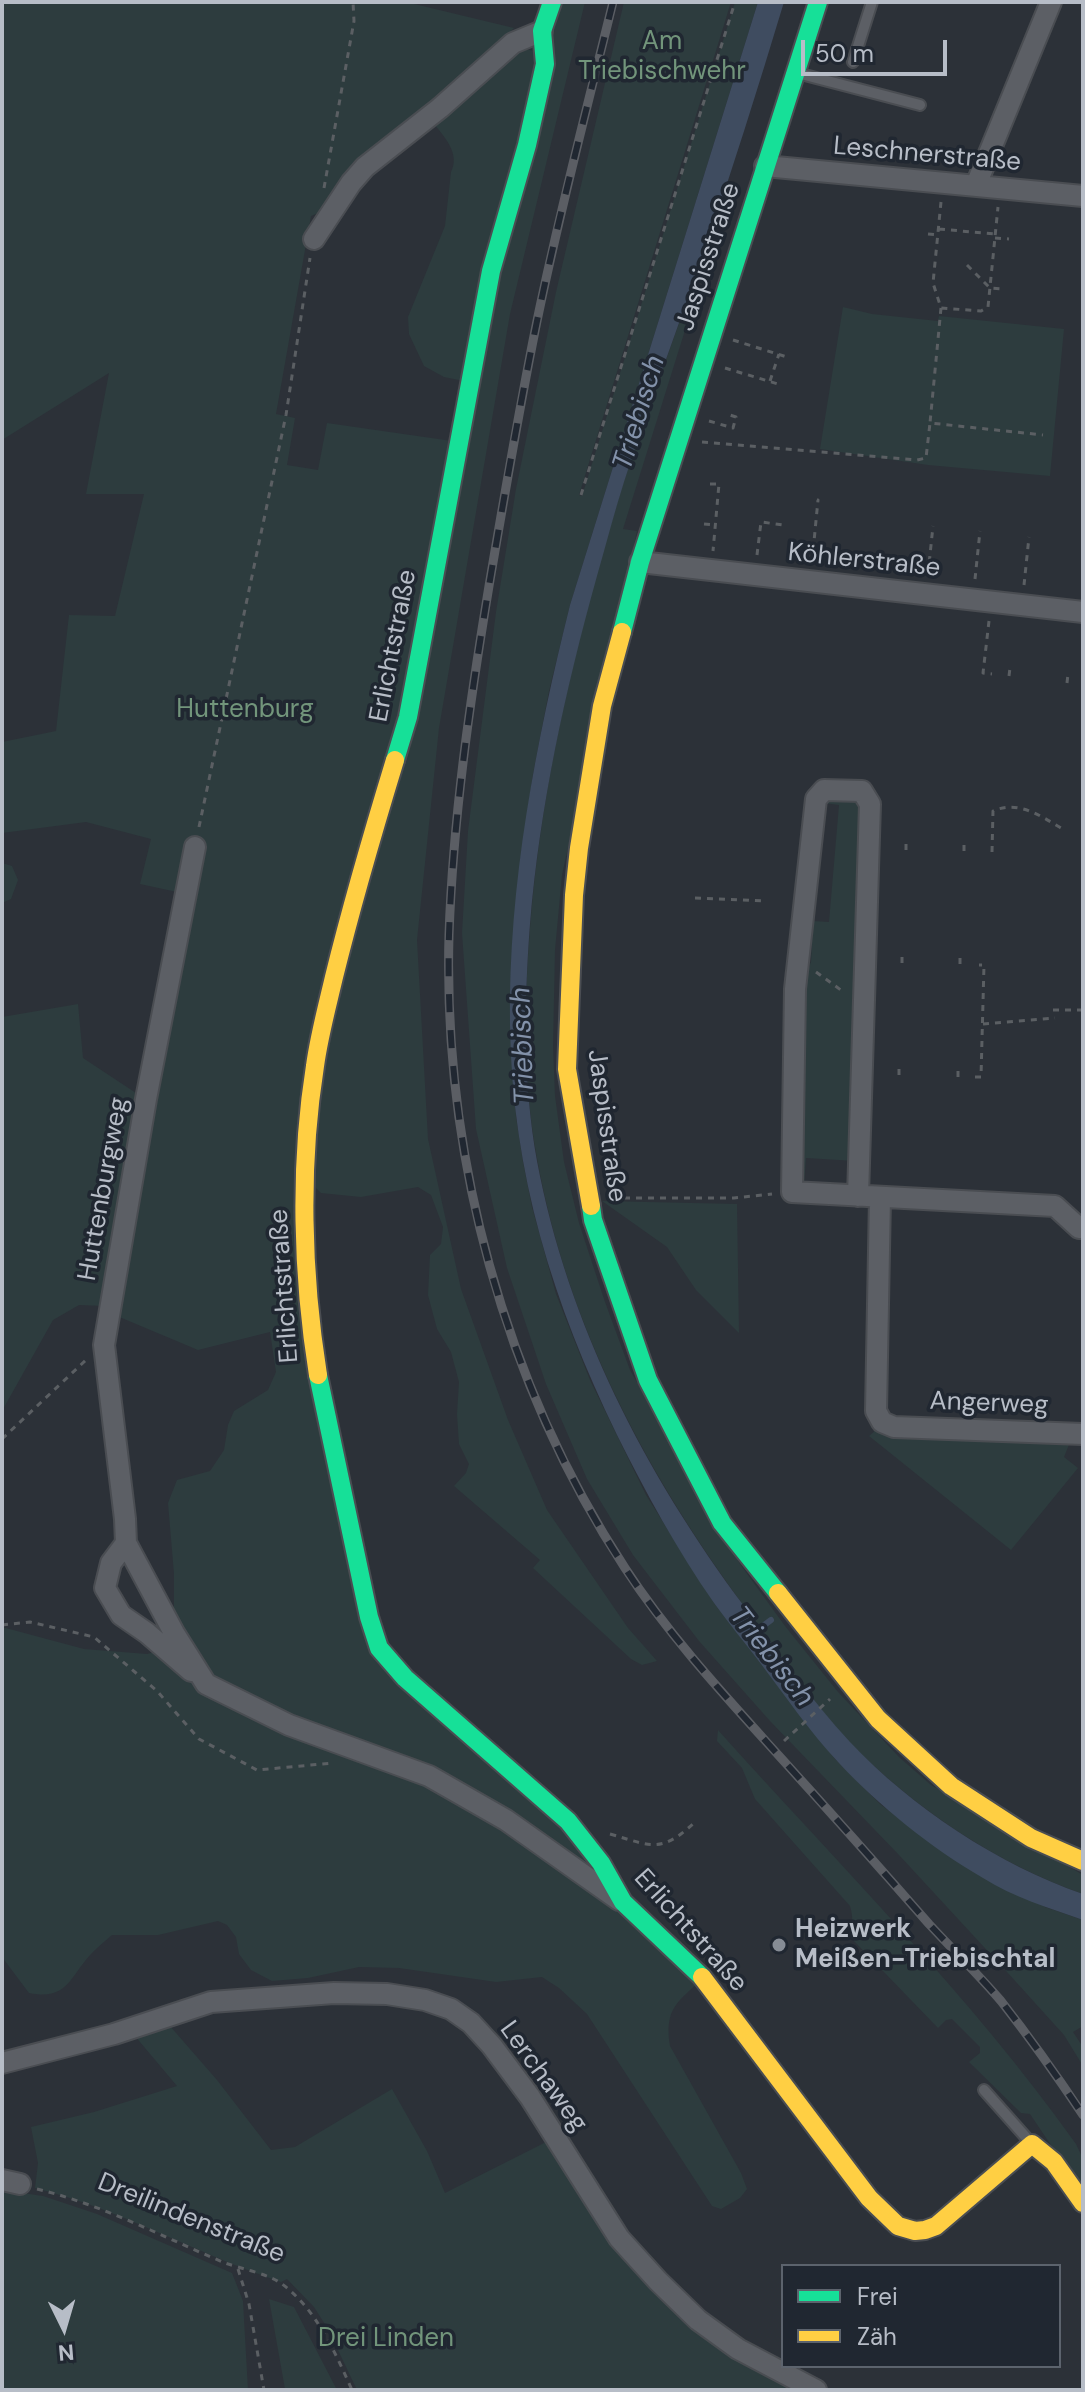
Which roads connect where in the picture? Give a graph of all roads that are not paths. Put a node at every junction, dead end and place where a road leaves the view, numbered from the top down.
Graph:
1 (552, 2) edge
2 (818, 2) edge
3 (872, 2) edge
4 (1051, 2) edge
5 (542, 31) junction
6 (853, 62) dead end
7 (795, 72) junction
8 (920, 105) dead end
9 (765, 166) junction
10 (976, 185) junction
11 (1083, 196) edge
12 (314, 239) road end
13 (640, 562) junction
14 (1083, 612) edge
15 (195, 847) road end
16 (858, 1196) junction
17 (880, 1197) junction
18 (1083, 1228) edge
19 (1083, 1434) edge
20 (126, 1543) junction
21 (206, 1684) junction
22 (1083, 1861) edge
23 (623, 1902) junction
24 (2, 2063) edge
25 (984, 2090) dead end
26 (1030, 2146) junction
27 (1083, 2203) edge
28 (816, 2390) edge

1 - 5 street, Erlichtstraße
2 - 7 street, Jaspisstraße
3 - 6 lane
4 - 10 street
5 - 12 street
5 - 23 street, Erlichtstraße
7 - 8 lane
7 - 9 street, Jaspisstraße
9 - 10 street, Leschnerstraße
9 - 13 street, Jaspisstraße
10 - 11 street, Leschnerstraße
13 - 14 street, Köhlerstraße
13 - 22 street, Jaspisstraße
15 - 20 street, Huttenburgweg
16 - 16 street
16 - 17 street
17 - 18 street
17 - 19 street, Angerweg
20 - 21 street, Huttenburgweg
20 - 21 street
21 - 23 street
23 - 26 street, Erlichtstraße
24 - 28 street, Lerchaweg
25 - 26 lane
26 - 27 street

